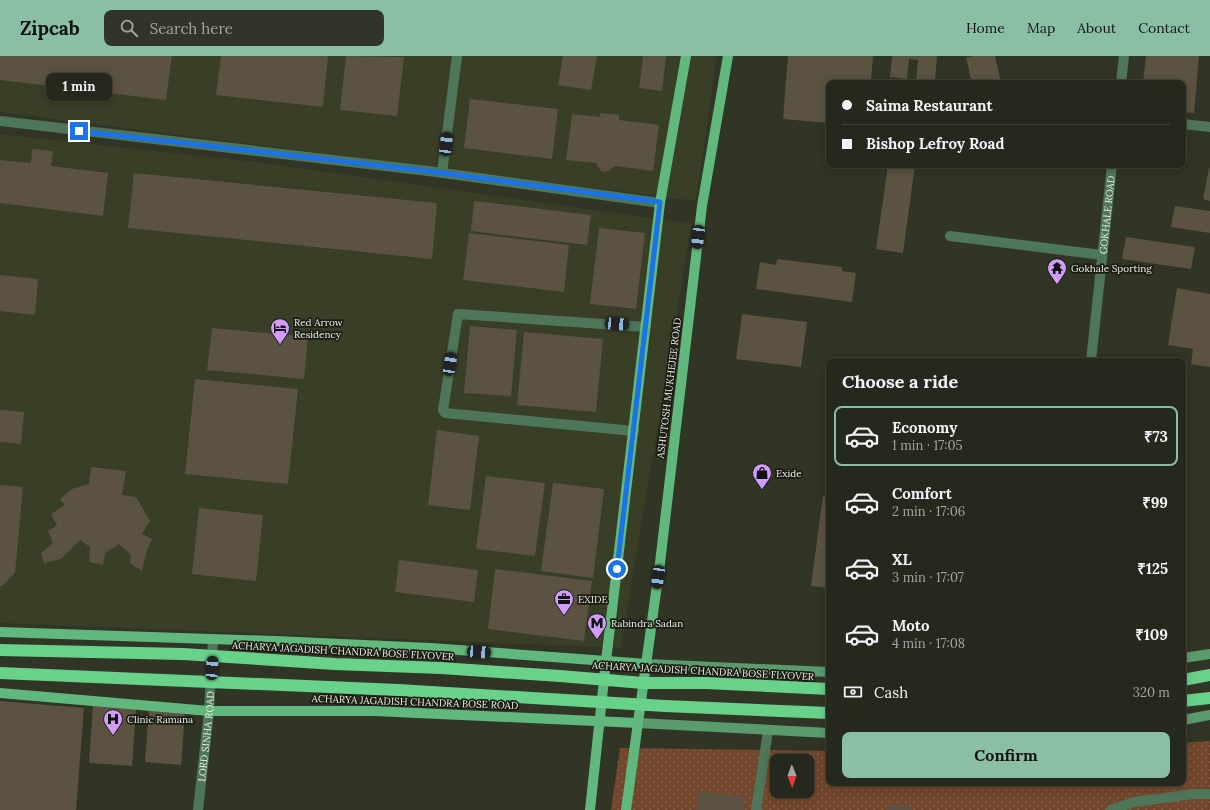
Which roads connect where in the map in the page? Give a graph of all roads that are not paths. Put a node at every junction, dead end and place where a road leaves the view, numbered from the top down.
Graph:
1 (457, 56) edge
2 (686, 56) edge
3 (728, 56) edge
4 (1124, 56) edge
5 (1121, 80) edge
6 (0, 122) edge
7 (1186, 124) edge
8 (1210, 127) edge
9 (1112, 168) edge
10 (442, 173) junction
11 (660, 202) junction
12 (950, 236) dead end
13 (1102, 255) junction
14 (646, 327) junction
15 (1091, 358) edge
16 (634, 431) junction
17 (0, 632) edge
18 (213, 639) junction
19 (0, 650) edge
20 (1210, 654) edge
21 (1186, 658) edge
22 (606, 661) junction
23 (647, 664) junction
24 (0, 672) edge
25 (826, 672) edge
26 (1210, 676) edge
27 (1186, 680) edge
28 (826, 689) edge
29 (0, 693) edge
30 (1210, 698) edge
31 (1186, 701) edge
32 (209, 711) junction
33 (826, 712) edge
34 (1210, 715) edge
35 (1186, 719) edge
36 (600, 721) junction
37 (638, 723) junction
38 (768, 731) junction
39 (826, 733) edge
40 (1210, 794) edge
41 (198, 810) edge
42 (590, 810) edge
43 (626, 810) edge
44 (756, 810) edge
45 (1111, 810) edge

1 - 10 street
2 - 11 main road
3 - 23 main road, ASHUTOSH MUKHEJEE ROAD
4 - 5 street
6 - 10 street
7 - 8 street
9 - 13 street, GOKHALE ROAD
10 - 11 street
11 - 14 main road
12 - 13 street
13 - 15 street, GOKHALE ROAD
14 - 16 main road
14 - 16 street
16 - 22 main road
17 - 18 main road
18 - 22 main road
18 - 32 street, LORD SINHA ROAD
19 - 28 highway, ACHARYA JAGADISH CHANDRA BOSE FLYOVER, bridge
20 - 21 main road
22 - 23 main road
22 - 36 main road
23 - 25 main road
23 - 37 main road, ASHUTOSH MUKHEJEE ROAD
24 - 33 highway, bridge
26 - 27 highway
29 - 32 main road, ACHARYA JAGADISH CHANDRA BOSE ROAD
30 - 31 highway
32 - 36 main road, ACHARYA JAGADISH CHANDRA BOSE ROAD
32 - 41 street, LORD SINHA ROAD
34 - 35 main road
36 - 37 main road, ACHARYA JAGADISH CHANDRA BOSE ROAD
36 - 42 main road
37 - 38 main road, ACHARYA JAGADISH CHANDRA BOSE ROAD
37 - 43 main road, ASHUTOSH MUKHEJEE ROAD
38 - 39 main road, ACHARYA JAGADISH CHANDRA BOSE ROAD
38 - 44 street
40 - 45 street

